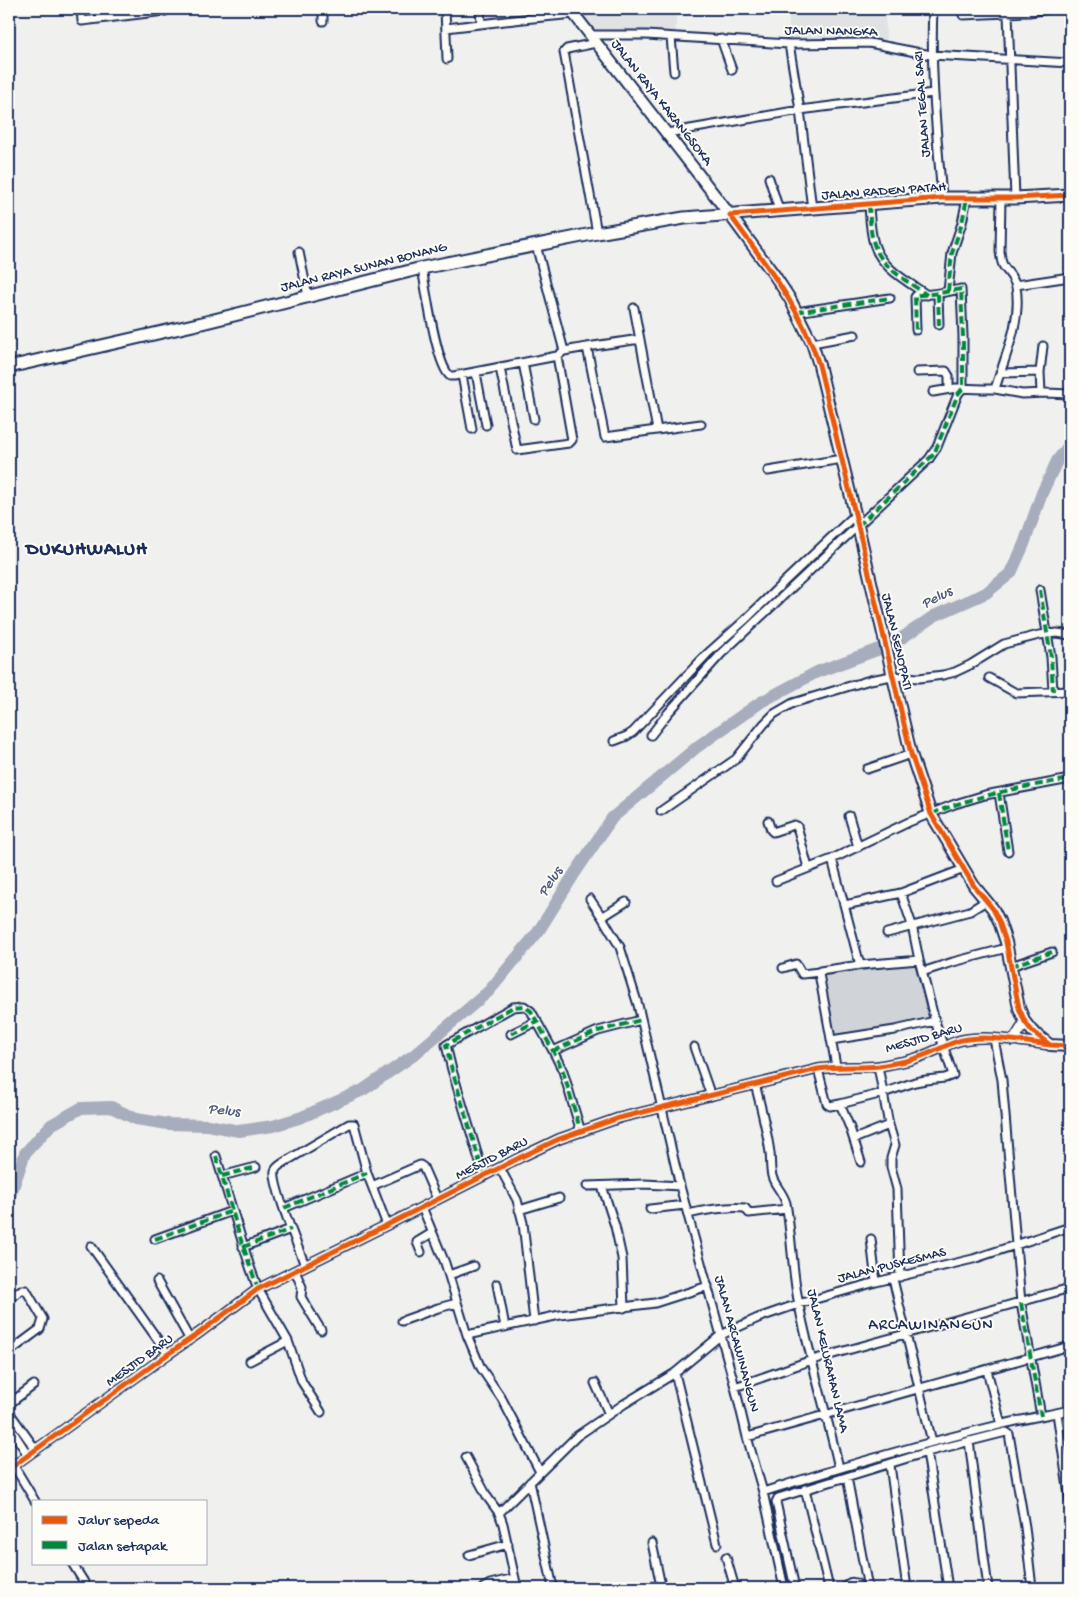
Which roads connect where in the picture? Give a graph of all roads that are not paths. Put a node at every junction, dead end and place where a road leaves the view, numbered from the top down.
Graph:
1 (81, 9) edge
2 (323, 9) edge
3 (445, 9) edge
4 (480, 9) edge
5 (932, 9) edge
6 (1049, 9) edge
7 (1068, 9) edge
8 (1029, 10) edge
9 (165, 11) dead end
10 (572, 12) edge
11 (1008, 13) junction
12 (964, 15) dead end
13 (323, 21) dead end
14 (481, 24) junction
15 (446, 28) junction
16 (1070, 32) edge
17 (671, 37) junction
18 (593, 39) junction
19 (721, 39) junction
20 (789, 44) junction
21 (931, 55) junction
22 (447, 59) dead end
23 (1010, 59) junction
24 (1070, 63) edge
25 (732, 70) dead end
26 (674, 72) dead end
27 (933, 93) junction
28 (800, 110) junction
29 (667, 133) junction
30 (769, 178) dead end
31 (1015, 193) junction
32 (1070, 195) edge
33 (942, 198) junction
34 (967, 198) junction
35 (1001, 198) junction
36 (869, 205) junction
37 (812, 209) junction
38 (778, 210) junction
39 (730, 214) junction
40 (597, 233) junction
41 (536, 245) junction
42 (299, 252) dead end
43 (422, 268) junction
44 (1070, 277) edge
45 (1016, 285) junction
46 (948, 291) junction
47 (938, 294) junction
48 (927, 295) junction
49 (308, 296) junction
50 (890, 298) dead end
51 (634, 308) dead end
52 (796, 312) junction
53 (939, 325) dead end
54 (916, 330) dead end
55 (854, 335) dead end
56 (640, 338) junction
57 (812, 343) junction
58 (1044, 346) dead end
59 (587, 347) junction
60 (564, 351) junction
61 (557, 356) junction
62 (523, 363) junction
63 (9, 368) edge
64 (500, 368) junction
65 (917, 372) dead end
66 (1040, 372) junction
67 (476, 373) junction
68 (1000, 373) junction
69 (462, 375) junction
70 (955, 389) junction
71 (995, 389) junction
72 (933, 392) dead end
73 (1041, 393) junction
74 (1070, 394) edge
75 (534, 419) dead end
76 (701, 424) dead end
77 (486, 426) dead end
78 (472, 428) dead end
79 (657, 430) junction
80 (842, 459) junction
81 (768, 471) dead end
82 (857, 521) junction
83 (1040, 590) dead end
84 (1048, 634) junction
85 (1070, 635) edge
86 (989, 678) dead end
87 (894, 683) junction
88 (1053, 691) junction
89 (1070, 691) edge
90 (651, 735) dead end
91 (614, 741) dead end
92 (911, 754) junction
93 (866, 769) dead end
94 (1070, 778) edge
95 (999, 793) junction
96 (661, 811) dead end
97 (931, 814) junction
98 (850, 816) dead end
99 (768, 821) dead end
100 (858, 847) junction
101 (1008, 852) dead end
102 (832, 859) junction
103 (808, 868) junction
104 (964, 869) junction
105 (776, 881) dead end
106 (901, 893) junction
107 (590, 899) dead end
108 (986, 901) junction
109 (626, 902) dead end
110 (845, 905) junction
111 (602, 917) junction
112 (912, 925) junction
113 (887, 933) dead end
114 (1007, 948) junction
115 (1052, 952) dead end
116 (919, 960) junction
117 (860, 965) junction
118 (1011, 966) junction
119 (784, 968) dead end
120 (819, 972) junction
121 (922, 972) junction
122 (641, 1020) junction
123 (537, 1021) junction
124 (935, 1021) junction
125 (1025, 1022) junction
126 (511, 1034) dead end
127 (994, 1039) junction
128 (831, 1040) junction
129 (1013, 1041) junction
130 (1050, 1045) junction
131 (1070, 1046) edge
132 (694, 1047) dead end
133 (944, 1048) junction
134 (553, 1051) junction
135 (836, 1066) junction
136 (878, 1066) junction
137 (818, 1069) junction
138 (755, 1084) junction
139 (884, 1093) junction
140 (711, 1096) junction
141 (840, 1104) junction
142 (662, 1106) junction
143 (889, 1125) junction
144 (581, 1132) junction
145 (854, 1139) junction
146 (216, 1156) dead end
147 (861, 1162) dead end
148 (256, 1167) dead end
149 (500, 1168) junction
150 (366, 1173) junction
151 (222, 1176) junction
152 (484, 1176) junction
153 (372, 1186) junction
154 (587, 1186) dead end
155 (602, 1186) junction
156 (680, 1186) junction
157 (559, 1198) dead end
158 (437, 1199) junction
159 (685, 1205) junction
160 (422, 1207) junction
161 (284, 1208) junction
162 (650, 1209) dead end
163 (787, 1209) junction
164 (519, 1210) junction
165 (232, 1212) junction
166 (688, 1214) junction
167 (387, 1225) junction
168 (1070, 1227) edge
169 (291, 1229) junction
170 (432, 1233) junction
171 (871, 1239) dead end
172 (155, 1240) dead end
173 (1016, 1245) junction
174 (92, 1246) dead end
175 (243, 1247) junction
176 (421, 1252) dead end
177 (305, 1265) junction
178 (474, 1266) dead end
179 (295, 1271) junction
180 (449, 1275) junction
181 (897, 1278) junction
182 (157, 1281) dead end
183 (876, 1282) junction
184 (497, 1284) dead end
185 (708, 1286) junction
186 (258, 1288) junction
187 (1070, 1288) edge
188 (9, 1299) edge
189 (458, 1303) junction
190 (1021, 1303) junction
191 (798, 1304) junction
192 (624, 1308) junction
193 (402, 1321) dead end
194 (534, 1321) junction
195 (505, 1327) junction
196 (321, 1330) dead end
197 (907, 1333) junction
198 (467, 1335) junction
199 (721, 1335) junction
200 (190, 1340) junction
201 (288, 1341) junction
202 (1070, 1346) edge
203 (9, 1352) edge
204 (168, 1354) junction
205 (1030, 1358) junction
206 (812, 1360) junction
207 (250, 1361) dead end
208 (987, 1370) junction
209 (675, 1373) junction
210 (595, 1383) dead end
211 (34, 1385) dead end
212 (736, 1387) junction
213 (920, 1388) junction
214 (9, 1404) edge
215 (1070, 1410) edge
216 (9, 1412) edge
217 (322, 1412) dead end
218 (1057, 1413) junction
219 (609, 1414) junction
220 (827, 1415) junction
221 (1040, 1416) junction
222 (1001, 1424) junction
223 (9, 1426) edge
224 (747, 1437) junction
225 (969, 1441) junction
226 (932, 1442) junction
227 (36, 1450) junction
228 (927, 1452) junction
229 (28, 1455) junction
230 (466, 1457) dead end
231 (890, 1464) junction
232 (11, 1467) edge
233 (839, 1468) junction
234 (540, 1472) junction
235 (847, 1477) junction
236 (530, 1482) junction
237 (805, 1489) junction
238 (763, 1492) junction
239 (34, 1500) edge
240 (1070, 1502) edge
241 (499, 1514) junction
242 (652, 1543) dead end
243 (508, 1544) junction
244 (717, 1544) dead end
245 (469, 1555) dead end
246 (726, 1557) dead end
247 (73, 1564) edge
248 (515, 1578) junction
249 (84, 1582) dead end
250 (552, 1583) dead end
251 (661, 1586) junction
252 (646, 1587) edge
253 (483, 1588) edge
254 (518, 1588) edge
255 (637, 1588) edge
256 (678, 1588) edge
257 (735, 1588) edge
258 (784, 1588) edge
259 (796, 1588) edge
260 (830, 1588) edge
261 (845, 1588) edge
262 (860, 1588) edge
263 (868, 1588) edge
264 (907, 1588) edge
265 (948, 1588) edge
266 (988, 1588) edge
267 (1032, 1588) edge

1 - 9 street
2 - 13 street
3 - 15 street
4 - 14 street
5 - 21 street, JALAN TEGAL SARI
6 - 8 street
7 - 16 street
8 - 11 street
10 - 14 street
10 - 18 main road, JALAN RAYA KARANGSOKA
11 - 12 street
11 - 23 street
14 - 15 street
15 - 22 street
17 - 18 street, JALAN NANGKA
17 - 19 street, JALAN NANGKA
17 - 26 street
18 - 29 main road, JALAN RAYA KARANGSOKA
18 - 40 street, JALAN NANGKA
19 - 20 street, JALAN NANGKA
19 - 25 street
20 - 21 street, JALAN NANGKA
20 - 28 street
21 - 23 street, JALAN NANGKA
21 - 27 street, JALAN TEGAL SARI
23 - 24 street, JALAN NANGKA
23 - 31 street
27 - 28 street
27 - 33 street, JALAN TEGAL SARI
28 - 29 street
28 - 37 street
29 - 39 main road, JALAN RAYA KARANGSOKA
30 - 38 street
31 - 32 main road, JALAN RADEN PATAH
31 - 35 main road, JALAN RADEN PATAH
33 - 34 main road, JALAN RADEN PATAH
33 - 36 main road, JALAN RADEN PATAH
34 - 35 main road, JALAN RADEN PATAH
34 - 46 street
35 - 45 street
36 - 37 main road, JALAN RADEN PATAH
36 - 48 street
37 - 38 main road, JALAN RADEN PATAH
38 - 39 main road, JALAN RADEN PATAH
39 - 40 main road, JALAN RAYA SUNAN BONANG
39 - 52 main road, JALAN SENOPATI
40 - 41 main road, JALAN RAYA SUNAN BONANG
41 - 43 main road, JALAN RAYA SUNAN BONANG
41 - 60 street
42 - 49 street
43 - 49 main road, JALAN RAYA SUNAN BONANG
43 - 69 street
44 - 45 street
45 - 68 street
46 - 47 street
46 - 70 street
47 - 48 street
47 - 53 street
48 - 54 street
49 - 63 main road, JALAN RAYA SUNAN BONANG
50 - 52 street
51 - 56 street
52 - 57 main road, JALAN SENOPATI
55 - 57 street
56 - 59 street
56 - 79 street
57 - 80 main road, JALAN SENOPATI
58 - 66 street
59 - 60 street
59 - 79 street
60 - 61 street
61 - 62 street
61 - 64 street
62 - 64 street
62 - 75 street
64 - 67 street
65 - 70 street
66 - 68 street
66 - 73 street
67 - 69 street
67 - 77 street
68 - 71 street
69 - 78 street
70 - 71 street
70 - 72 street
70 - 82 street
71 - 73 street
73 - 74 street
76 - 79 street
80 - 81 street
80 - 82 main road, JALAN SENOPATI
82 - 87 main road, JALAN SENOPATI
82 - 90 street
82 - 91 street
83 - 84 street
84 - 85 street
84 - 87 street
84 - 88 street
86 - 88 street
87 - 92 main road, JALAN SENOPATI
87 - 96 street
88 - 89 street
92 - 93 street
92 - 97 main road, JALAN SENOPATI
94 - 95 street
95 - 97 street
95 - 101 street
97 - 100 street
97 - 104 main road, JALAN SENOPATI
98 - 100 street
99 - 103 street
100 - 102 street
102 - 103 street
102 - 110 street
103 - 105 street
104 - 106 street
104 - 108 main road, JALAN SENOPATI
106 - 110 street
106 - 112 street
107 - 111 street, JALAN ARCAWINANGUN
108 - 112 street
108 - 114 main road, JALAN SENOPATI
109 - 111 street
110 - 117 street
111 - 122 street, JALAN ARCAWINANGUN
112 - 113 street
112 - 116 street
114 - 118 main road, JALAN SENOPATI
114 - 121 street
115 - 118 street
116 - 117 street
116 - 121 street
117 - 120 street
118 - 125 main road, JALAN SENOPATI
119 - 120 street
120 - 128 street
121 - 124 street
122 - 134 street
122 - 142 street, JALAN ARCAWINANGUN
123 - 126 street
123 - 134 street
123 - 152 street
124 - 128 street
124 - 133 street
125 - 129 street
125 - 130 main road, JALAN SENOPATI
127 - 129 street, MESJID BARU
127 - 133 street, MESJID BARU
127 - 173 street
128 - 135 street
129 - 130 street, MESJID BARU
130 - 131 main road
132 - 140 street
133 - 136 street, MESJID BARU
133 - 139 street
134 - 144 street
135 - 136 street, MESJID BARU
135 - 137 street, MESJID BARU
136 - 139 street
137 - 138 street, MESJID BARU
137 - 141 street
138 - 140 street, MESJID BARU
138 - 163 street, JALAN KELURAHAN LAMA
139 - 141 street
139 - 143 street
140 - 142 street, MESJID BARU
141 - 145 street
142 - 144 street, MESJID BARU
142 - 156 street, JALAN ARCAWINANGUN
143 - 145 street
143 - 181 street
144 - 149 street, MESJID BARU
145 - 147 street
146 - 151 street
148 - 151 street
149 - 152 street, MESJID BARU
149 - 164 street
150 - 153 street
150 - 161 street
150 - 161 street
151 - 165 street
152 - 158 street, MESJID BARU
153 - 158 street
153 - 167 street
154 - 155 street
155 - 156 street
155 - 192 street
156 - 159 street, JALAN ARCAWINANGUN
157 - 164 street
158 - 160 street, MESJID BARU
159 - 162 street
159 - 166 street, JALAN ARCAWINANGUN
160 - 167 street, MESJID BARU
160 - 170 street
161 - 169 street
163 - 166 street
163 - 191 street, JALAN KELURAHAN LAMA
164 - 194 street
165 - 172 street
165 - 175 street
166 - 185 street, JALAN ARCAWINANGUN
167 - 177 street, MESJID BARU
168 - 173 street, JALAN PUSKESMAS
169 - 175 street
169 - 177 street
170 - 176 street
170 - 180 street
171 - 183 street
173 - 181 street, JALAN PUSKESMAS
173 - 190 street
174 - 204 street
175 - 186 street
177 - 179 street, MESJID BARU
178 - 180 street
179 - 186 street, MESJID BARU
179 - 196 street
180 - 189 street
181 - 183 street, JALAN PUSKESMAS
181 - 197 street
182 - 200 street
183 - 191 street, JALAN PUSKESMAS
184 - 195 street
185 - 192 street
185 - 199 street, JALAN ARCAWINANGUN
186 - 200 street, MESJID BARU
186 - 201 street
187 - 190 street
188 - 203 street
189 - 193 street
189 - 198 street
190 - 197 street
190 - 205 street
191 - 199 street, JALAN PUSKESMAS
191 - 206 street, JALAN KELURAHAN LAMA
192 - 194 street
194 - 195 street
195 - 198 street
197 - 206 street
197 - 213 street
198 - 234 street
199 - 209 street, JALAN PUSKESMAS
199 - 212 street, JALAN ARCAWINANGUN
200 - 204 street, MESJID BARU
201 - 207 street
201 - 217 street
202 - 205 street
204 - 227 street, MESJID BARU
205 - 208 street
205 - 221 street
206 - 212 street
206 - 220 street, JALAN KELURAHAN LAMA
208 - 213 street
208 - 222 street
209 - 219 street, JALAN PUSKESMAS
209 - 244 street
210 - 219 street
211 - 214 street
212 - 224 street, JALAN ARCAWINANGUN
213 - 220 street
213 - 226 street
215 - 218 street
216 - 227 street
218 - 221 street
218 - 240 street
219 - 234 street, JALAN PUSKESMAS
220 - 224 street
220 - 233 street, JALAN KELURAHAN LAMA
221 - 222 street
222 - 226 street
223 - 229 street
224 - 238 street, JALAN ARCAWINANGUN
225 - 228 street
225 - 266 street
225 - 267 street
226 - 233 street
227 - 229 street, MESJID BARU
228 - 231 street
228 - 265 street
229 - 232 street, MESJID BARU
230 - 241 street
231 - 235 street
231 - 264 street
232 - 239 street
233 - 238 street
234 - 236 street, JALAN PUSKESMAS
235 - 237 street
235 - 263 street
236 - 241 street, JALAN PUSKESMAS
236 - 250 street
237 - 259 street
237 - 260 street
238 - 258 street, JALAN ARCAWINANGUN
241 - 243 street
242 - 251 street
243 - 245 street
243 - 248 street
246 - 257 street
247 - 249 street
248 - 253 street
248 - 254 street
251 - 252 street
251 - 256 street
252 - 255 street
258 - 259 street
261 - 262 street

